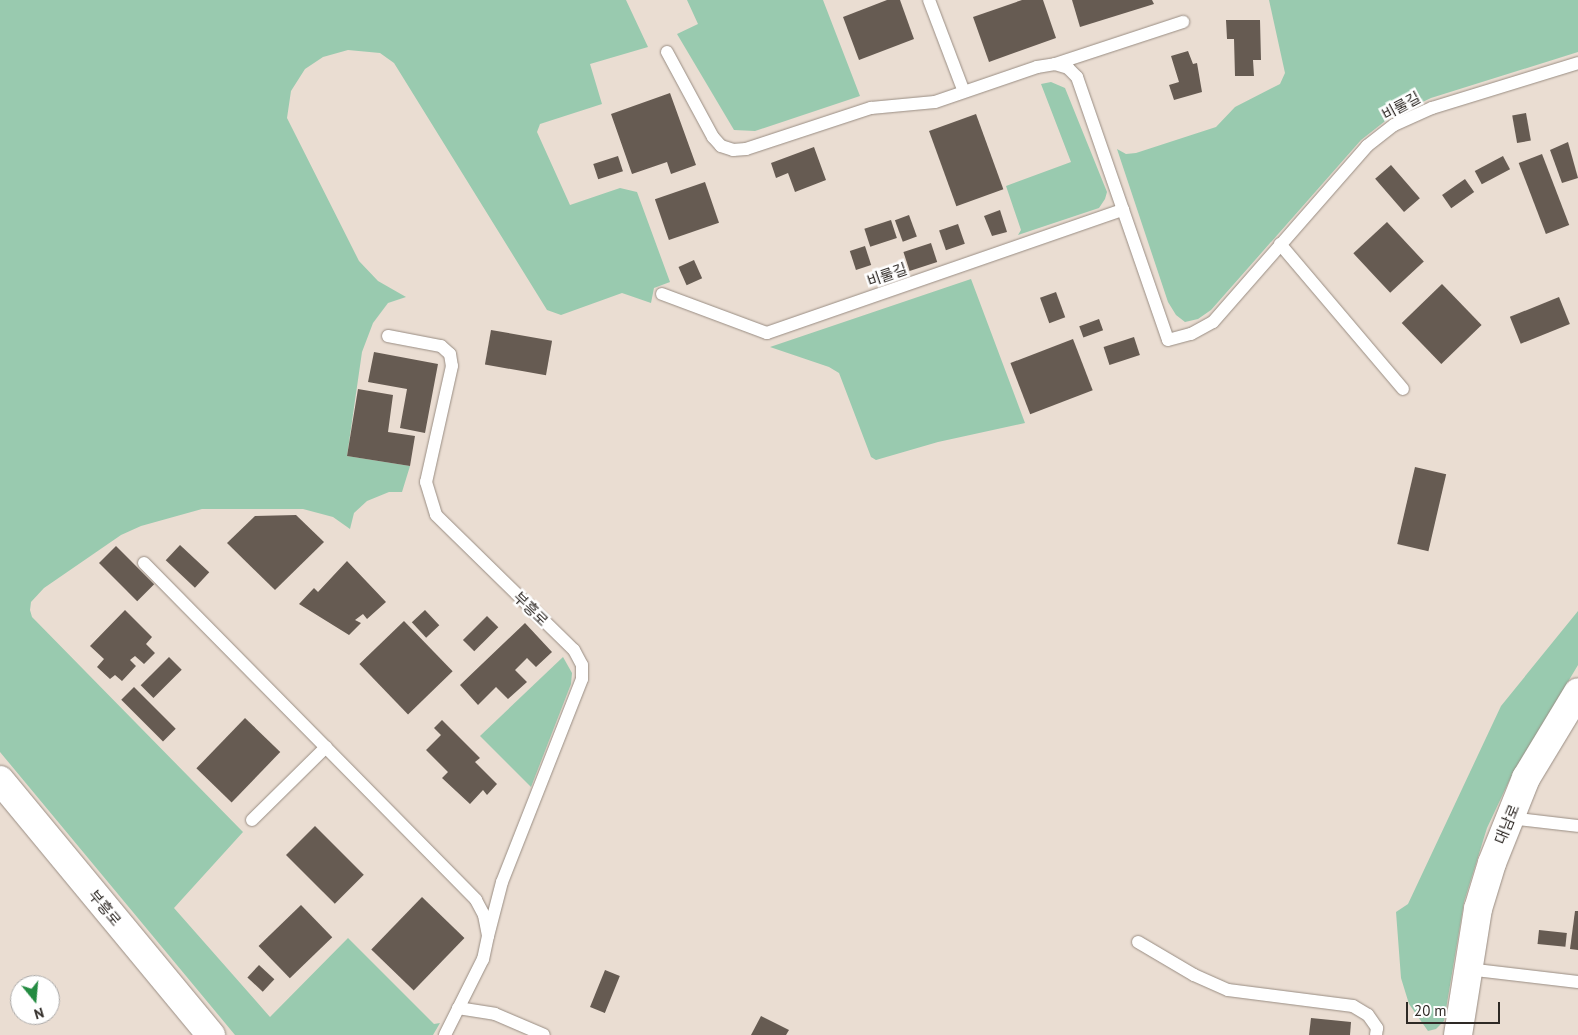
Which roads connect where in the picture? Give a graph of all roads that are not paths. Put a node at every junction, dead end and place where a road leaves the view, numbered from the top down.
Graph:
1 (929, 0) edge
2 (1183, 22) dead end
3 (667, 52) dead end
4 (1578, 63) edge
5 (1055, 64) junction
6 (964, 92) junction
7 (1123, 210) junction
8 (1280, 244) junction
9 (662, 294) dead end
10 (388, 336) dead end
11 (1403, 389) dead end
12 (144, 563) dead end
13 (1578, 692) edge
14 (326, 747) junction
15 (0, 780) edge
16 (1509, 818) junction
17 (252, 820) dead end
18 (1578, 826) edge
19 (488, 936) junction
20 (1138, 942) dead end
21 (1467, 969) junction
22 (1578, 982) edge
23 (458, 1008) junction
24 (211, 1035) edge
25 (445, 1035) edge
26 (544, 1035) edge
27 (1376, 1035) edge
28 (1458, 1035) edge

1 - 6 lane
2 - 5 lane
3 - 6 lane
4 - 8 lane, 비룰길
5 - 6 lane
5 - 7 lane, 비룰길
7 - 8 lane, 비룰길
7 - 9 lane, 비룰길
8 - 11 lane
10 - 19 lane, 부흥로
12 - 14 lane, 부흥로
13 - 16 street, 대남로
14 - 17 lane
14 - 19 lane, 부흥로
15 - 24 street, 부흥로
16 - 18 lane
16 - 21 street, 대남로
19 - 23 lane, 부흥로
20 - 27 lane
21 - 22 lane
21 - 28 street, 대남로
23 - 25 lane, 부흥로
23 - 26 lane

